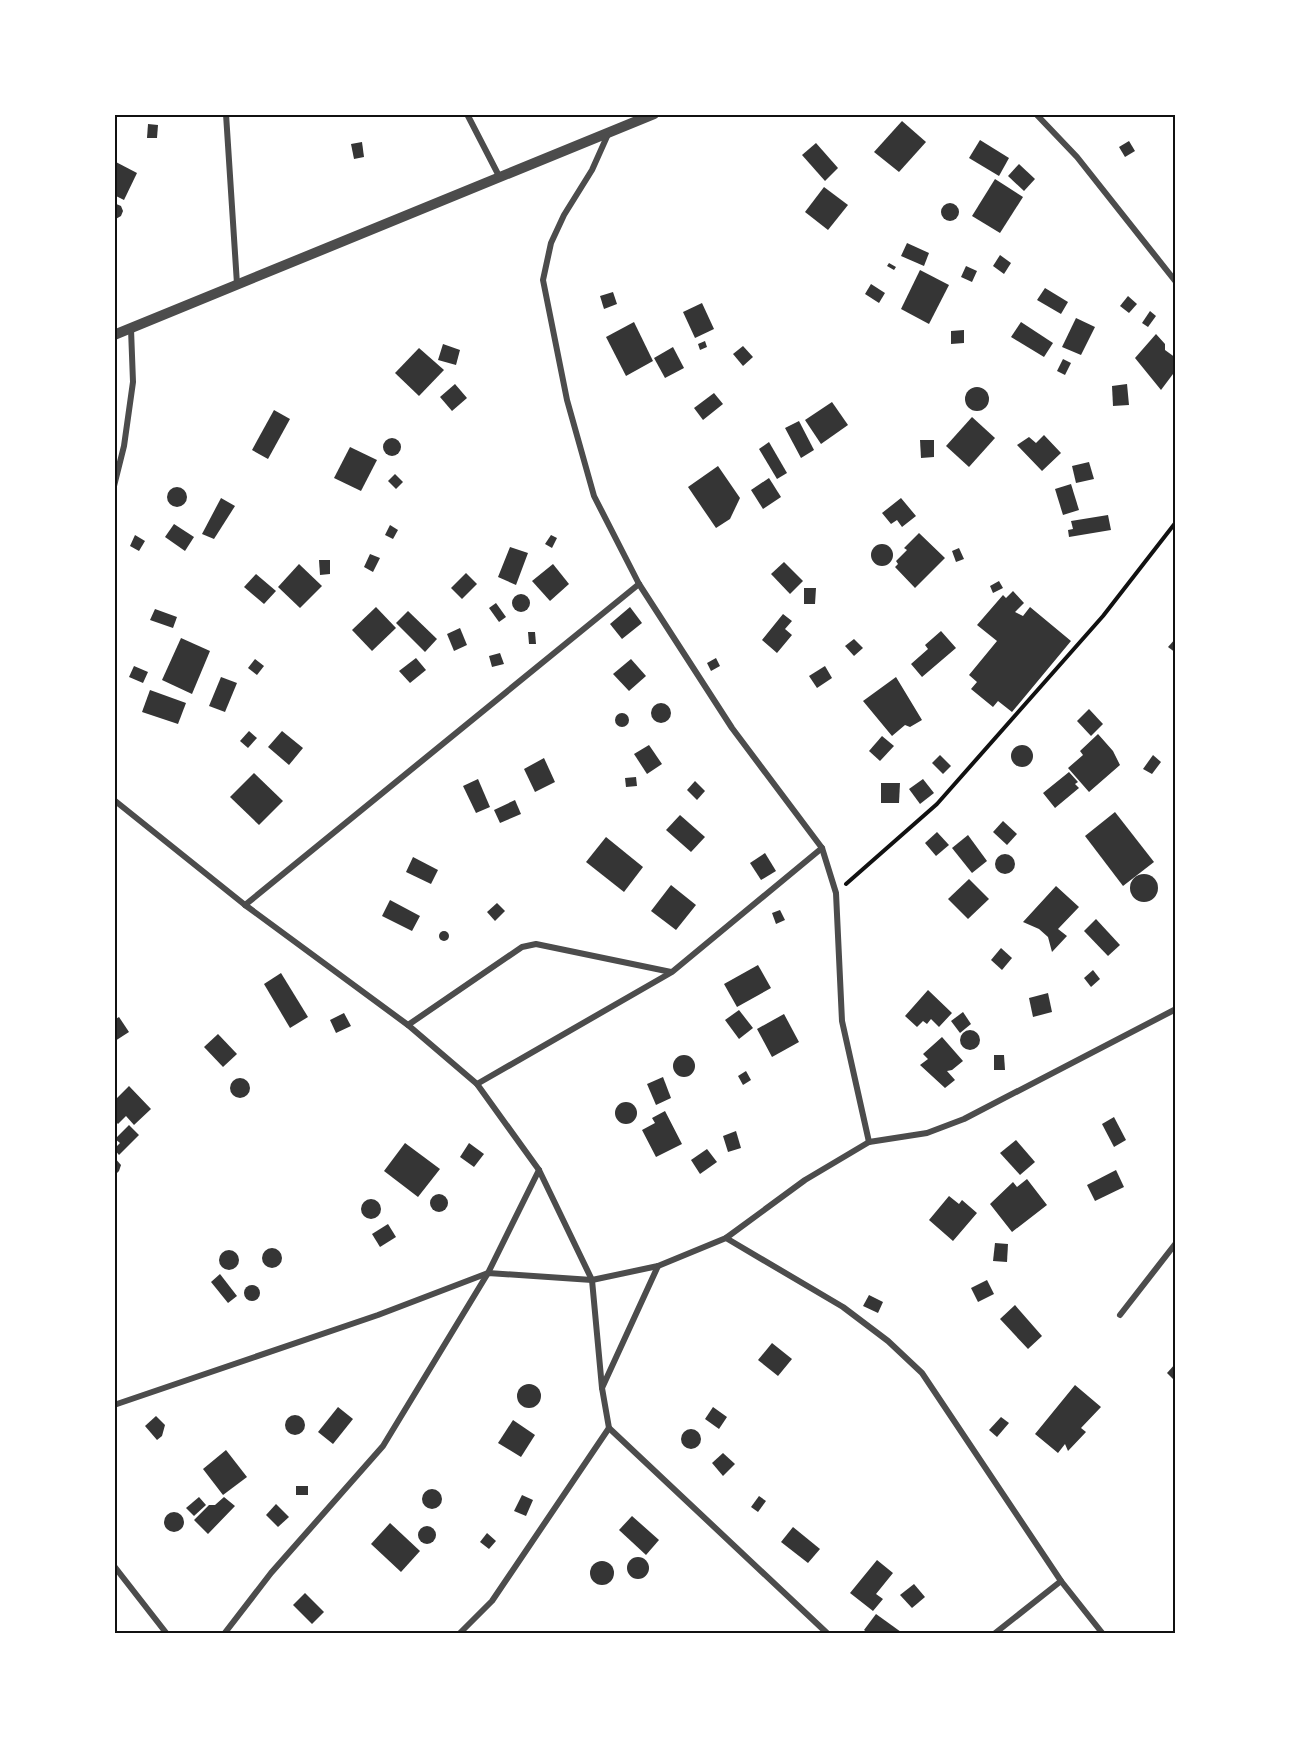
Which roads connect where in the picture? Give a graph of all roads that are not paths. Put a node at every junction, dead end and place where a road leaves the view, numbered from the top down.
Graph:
1 (226, 114) edge
2 (467, 114) edge
3 (654, 114) edge
4 (1036, 114) edge
5 (610, 132) junction
6 (499, 176) junction
7 (1176, 282) edge
8 (237, 284) junction
9 (131, 329) junction
10 (114, 335) edge
11 (114, 486) edge
12 (639, 584) junction
13 (114, 800) edge
14 (822, 848) junction
15 (245, 905) junction
16 (672, 972) junction
17 (1176, 1009) edge
18 (408, 1025) junction
19 (477, 1084) junction
20 (869, 1142) junction
21 (539, 1170) junction
22 (726, 1239) junction
23 (1176, 1244) edge
24 (658, 1266) junction
25 (488, 1273) junction
26 (592, 1280) junction
27 (1120, 1315) dead end
28 (602, 1388) junction
29 (114, 1405) edge
30 (609, 1428) junction
31 (114, 1566) edge
32 (1061, 1581) junction
33 (167, 1634) edge
34 (224, 1634) edge
35 (459, 1634) edge
36 (828, 1634) edge
37 (994, 1634) edge
38 (1103, 1634) edge

1 - 8 street
2 - 6 street
3 - 5 street
4 - 7 street
5 - 6 street
5 - 12 street
6 - 8 street
8 - 9 street
9 - 10 street
9 - 11 street
12 - 14 street
12 - 15 street
13 - 15 street
14 - 16 street
14 - 20 street
15 - 18 street
16 - 18 street
16 - 19 street
17 - 20 street
18 - 19 street
19 - 21 street
20 - 22 street
21 - 25 street
21 - 26 street
22 - 24 street
22 - 32 street
23 - 27 street
24 - 26 street
24 - 28 street
25 - 26 street
25 - 29 street
25 - 34 street
26 - 28 street
28 - 30 street
30 - 35 street
30 - 36 street
31 - 33 street
32 - 37 street
32 - 38 street

